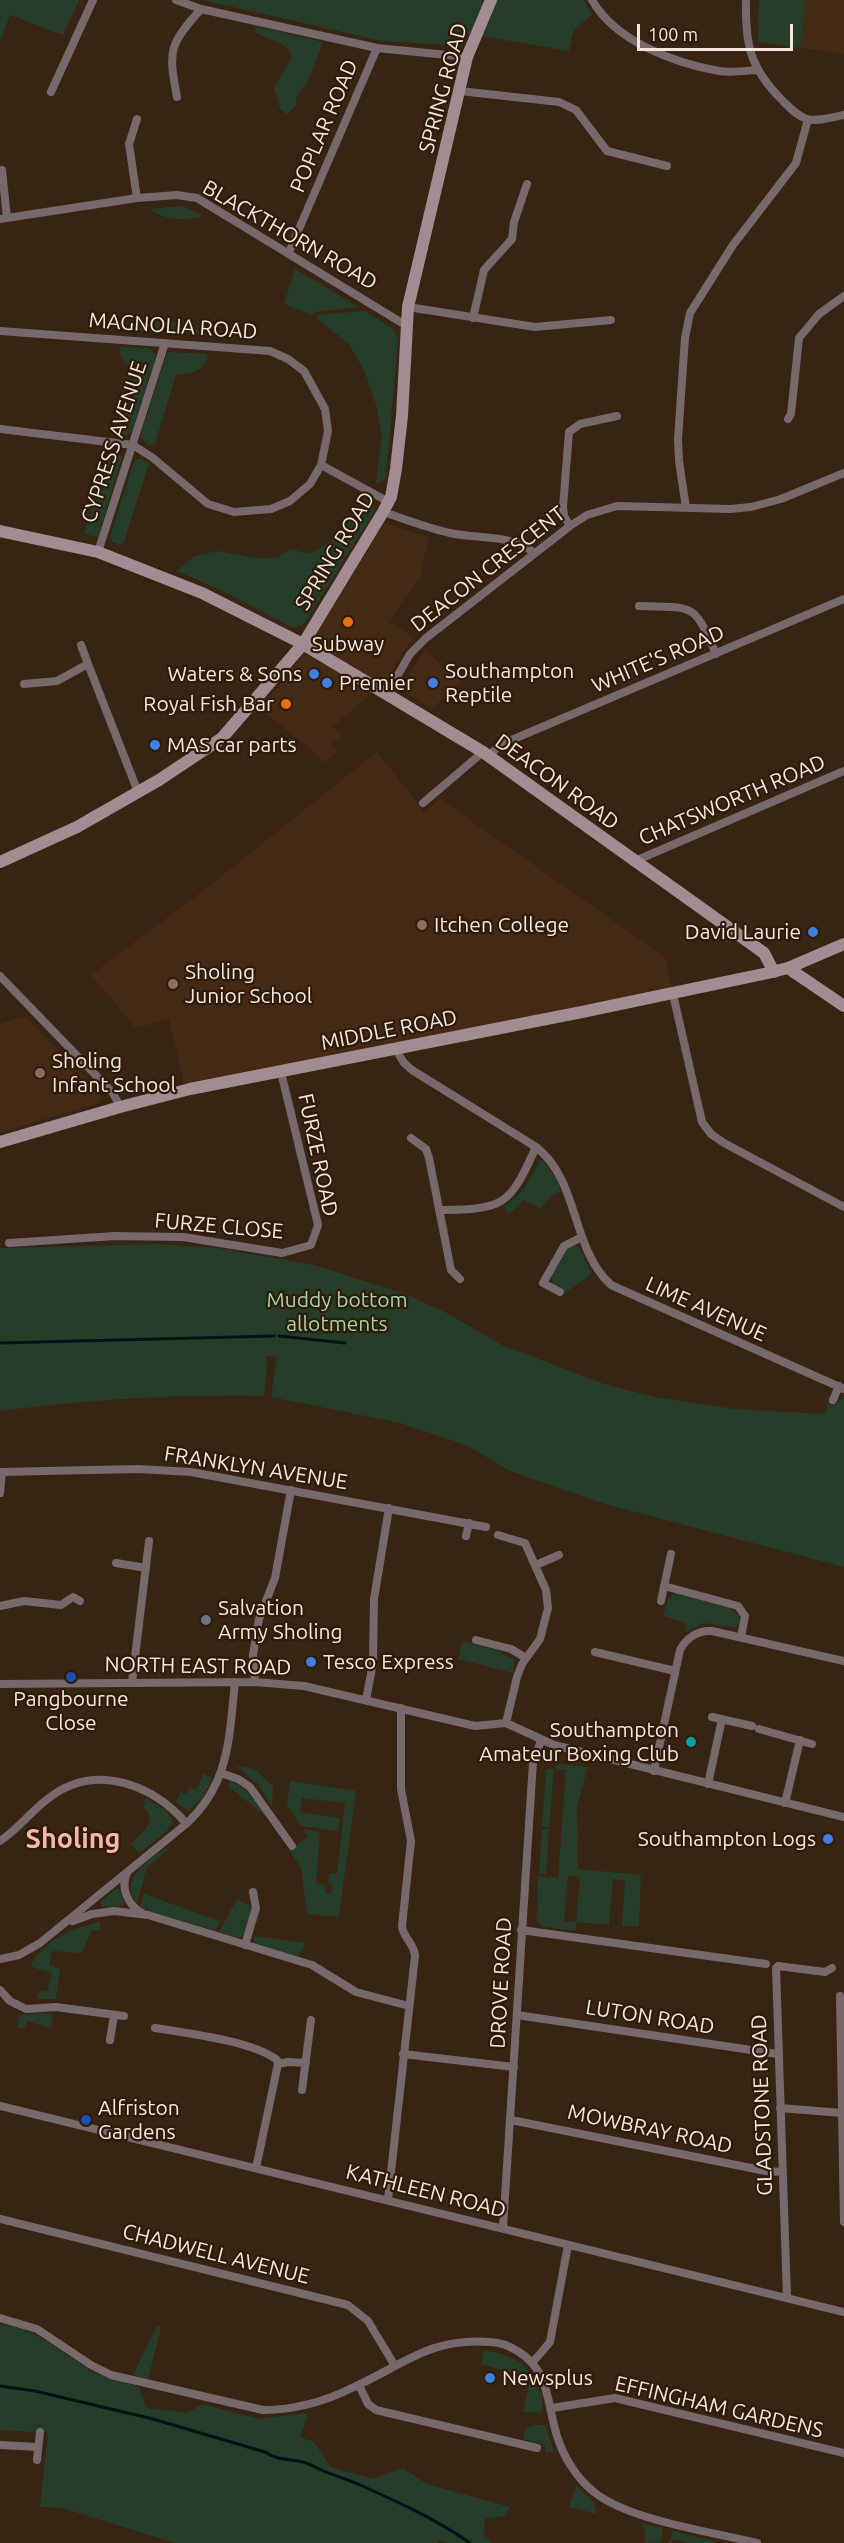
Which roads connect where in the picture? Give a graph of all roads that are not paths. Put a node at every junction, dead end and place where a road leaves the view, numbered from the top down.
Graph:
1 (93, 0) edge
2 (176, 0) edge
3 (491, 0) edge
4 (592, 0) edge
5 (746, 0) edge
6 (201, 9) junction
7 (377, 48) junction
8 (467, 57) junction
9 (756, 70) junction
10 (460, 91) junction
11 (51, 92) dead end
12 (177, 97) dead end
13 (844, 115) edge
14 (137, 118) dead end
15 (808, 119) junction
16 (667, 166) dead end
17 (2, 170) dead end
18 (527, 184) dead end
19 (137, 198) junction
20 (4, 219) edge
21 (289, 252) junction
22 (844, 296) edge
23 (408, 307) junction
24 (473, 318) junction
25 (611, 320) dead end
26 (407, 326) junction
27 (0, 331) edge
28 (165, 343) junction
29 (617, 416) dead end
30 (788, 419) dead end
31 (0, 429) edge
32 (133, 445) junction
33 (321, 465) junction
34 (844, 473) edge
35 (386, 507) junction
36 (686, 508) junction
37 (570, 526) junction
38 (0, 531) edge
39 (98, 552) junction
40 (534, 553) junction
41 (844, 599) edge
42 (639, 606) dead end
43 (303, 644) junction
44 (81, 645) dead end
45 (716, 654) junction
46 (88, 663) junction
47 (24, 684) dead end
48 (387, 694) junction
49 (485, 754) junction
50 (844, 771) edge
51 (138, 792) junction
52 (423, 803) dead end
53 (635, 861) junction
54 (0, 862) edge
55 (844, 944) edge
56 (788, 968) junction
57 (774, 972) junction
58 (0, 976) edge
59 (673, 994) junction
60 (844, 1006) edge
61 (395, 1048) junction
62 (281, 1072) junction
63 (120, 1107) junction
64 (411, 1138) dead end
65 (0, 1142) edge
66 (536, 1147) junction
67 (844, 1207) edge
68 (439, 1210) junction
69 (582, 1237) junction
70 (9, 1243) dead end
71 (311, 1245) joint
72 (460, 1279) dead end
73 (560, 1292) dead end
74 (841, 1387) edge
75 (833, 1400) dead end
76 (1, 1472) edge
77 (291, 1490) junction
78 (0, 1493) edge
79 (389, 1508) junction
80 (469, 1523) junction
81 (486, 1527) dead end
82 (498, 1535) dead end
83 (466, 1536) dead end
84 (149, 1541) dead end
85 (671, 1554) dead end
86 (559, 1555) dead end
87 (116, 1563) dead end
88 (536, 1565) junction
89 (146, 1568) junction
90 (664, 1586) junction
91 (70, 1588) dead end
92 (661, 1601) dead end
93 (0, 1606) edge
94 (741, 1637) junction
95 (476, 1640) dead end
96 (595, 1652) dead end
97 (526, 1658) junction
98 (844, 1661) edge
99 (675, 1671) junction
100 (132, 1682) junction
101 (235, 1682) junction
102 (255, 1682) junction
103 (0, 1684) edge
104 (366, 1700) junction
105 (402, 1708) junction
106 (712, 1717) dead end
107 (722, 1719) junction
108 (506, 1723) junction
109 (800, 1740) junction
110 (541, 1741) junction
111 (812, 1744) dead end
112 (654, 1771) junction
113 (222, 1773) junction
114 (708, 1784) junction
115 (785, 1803) junction
116 (844, 1817) edge
117 (186, 1823) junction
118 (0, 1841) edge
119 (292, 1846) dead end
120 (129, 1870) junction
121 (253, 1892) dead end
122 (144, 1914) junction
123 (59, 1928) junction
124 (521, 1930) junction
125 (245, 1944) junction
126 (0, 1959) edge
127 (766, 1964) dead end
128 (832, 1968) dead end
129 (0, 1990) edge
130 (840, 1996) dead end
131 (409, 2006) junction
132 (114, 2015) junction
133 (517, 2015) junction
134 (124, 2016) dead end
135 (311, 2019) dead end
136 (155, 2028) dead end
137 (110, 2040) dead end
138 (403, 2054) junction
139 (778, 2054) junction
140 (306, 2062) junction
141 (278, 2064) junction
142 (514, 2067) junction
143 (302, 2090) dead end
144 (0, 2106) edge
145 (780, 2108) junction
146 (842, 2113) junction
147 (511, 2120) junction
148 (256, 2168) junction
149 (782, 2172) junction
150 (388, 2199) junction
151 (0, 2219) edge
152 (844, 2222) edge
153 (503, 2228) junction
154 (568, 2245) junction
155 (787, 2298) junction
156 (844, 2312) edge
157 (0, 2318) edge
158 (532, 2362) junction
159 (395, 2366) junction
160 (359, 2385) junction
161 (552, 2408) junction
162 (40, 2432) dead end
163 (0, 2445) edge
164 (38, 2447) junction
165 (537, 2448) dead end
166 (844, 2453) edge
167 (37, 2460) dead end
168 (757, 2543) edge

1 - 11 street
2 - 6 street
3 - 8 street, SPRING ROAD
4 - 9 street
5 - 9 street
6 - 7 street
6 - 12 street
7 - 8 street
7 - 21 street, POPLAR ROAD
8 - 10 street, SPRING ROAD
9 - 15 street
10 - 16 street
10 - 23 street, SPRING ROAD
13 - 15 street
14 - 19 street
15 - 36 street
17 - 20 street, BLACKTHORN ROAD
18 - 24 street
19 - 20 street, BLACKTHORN ROAD
19 - 21 street, BLACKTHORN ROAD
21 - 26 street, BLACKTHORN ROAD
22 - 30 street
23 - 24 street
23 - 26 street, SPRING ROAD
24 - 25 street
26 - 35 street, SPRING ROAD
27 - 28 street, MAGNOLIA ROAD
28 - 32 street, CYPRESS AVENUE
28 - 33 street, MAGNOLIA ROAD
29 - 37 street
31 - 32 street
32 - 33 street
32 - 39 street, CYPRESS AVENUE
33 - 35 street
34 - 36 street, DEACON CRESCENT
35 - 40 street
35 - 43 street, SPRING ROAD
36 - 37 street, DEACON CRESCENT
37 - 40 street, DEACON CRESCENT
38 - 39 street, DEACON ROAD
39 - 43 street, DEACON ROAD
40 - 48 street, DEACON CRESCENT
41 - 45 street, WHITE'S ROAD
42 - 45 street
43 - 48 street, DEACON ROAD
43 - 51 street, SPRING ROAD
44 - 46 street
45 - 49 street, WHITE'S ROAD
46 - 47 street
46 - 51 street
48 - 49 street, DEACON ROAD
49 - 52 street, WHITE'S ROAD
49 - 53 street, DEACON ROAD
50 - 53 street, CHATSWORTH ROAD
51 - 54 street, SPRING ROAD
53 - 57 street, DEACON ROAD
55 - 56 street, MIDDLE ROAD
56 - 57 street, MIDDLE ROAD
56 - 60 street
57 - 59 street, MIDDLE ROAD
58 - 63 street
59 - 61 street, MIDDLE ROAD
59 - 67 street
61 - 62 street, MIDDLE ROAD
61 - 66 street, LIME AVENUE
62 - 63 street, MIDDLE ROAD
62 - 71 street, FURZE ROAD
63 - 65 street, MIDDLE ROAD
64 - 68 street
66 - 68 street
66 - 69 street, LIME AVENUE
68 - 72 street
69 - 73 street
69 - 74 street, LIME AVENUE
70 - 71 street, FURZE CLOSE
74 - 75 street, LIME AVENUE
76 - 77 street, FRANKLYN AVENUE
76 - 78 street
77 - 79 street, FRANKLYN AVENUE
77 - 102 street
79 - 80 street, FRANKLYN AVENUE
79 - 104 street
80 - 81 street, FRANKLYN AVENUE
80 - 83 street
82 - 88 street
84 - 89 street
85 - 90 street
86 - 88 street
87 - 89 street
88 - 97 street
89 - 100 street
90 - 92 street
90 - 94 street
91 - 93 street
94 - 98 street
94 - 99 street
95 - 97 street
96 - 99 street
97 - 108 street
99 - 112 street
100 - 101 street, NORTH EAST ROAD
100 - 103 street, NORTH EAST ROAD
101 - 102 street, NORTH EAST ROAD
101 - 113 street
102 - 104 street, NORTH EAST ROAD
104 - 105 street, NORTH EAST ROAD
105 - 108 street, NORTH EAST ROAD
105 - 131 street
106 - 107 street
107 - 109 street
107 - 114 street
108 - 110 street
109 - 111 street
109 - 115 street
110 - 112 street
110 - 124 street, DROVE ROAD
112 - 114 street
113 - 117 street
113 - 119 street
114 - 115 street
115 - 116 street
117 - 118 street
117 - 120 street
120 - 122 street
120 - 123 street
121 - 125 street
122 - 123 street
122 - 125 street
123 - 126 street
124 - 127 street
124 - 133 street, DROVE ROAD
125 - 131 street
128 - 139 street, GLADSTONE ROAD
129 - 132 street
130 - 146 street
131 - 138 street
132 - 134 street
132 - 137 street
133 - 139 street, LUTON ROAD
133 - 142 street, DROVE ROAD
135 - 140 street
136 - 141 street
138 - 142 street
138 - 150 street
139 - 145 street, GLADSTONE ROAD
140 - 141 street
140 - 143 street
141 - 148 street
142 - 147 street, DROVE ROAD
144 - 148 street, KATHLEEN ROAD
145 - 146 street
145 - 149 street, GLADSTONE ROAD
146 - 152 street
147 - 149 street, MOWBRAY ROAD
147 - 153 street, DROVE ROAD
148 - 150 street, KATHLEEN ROAD
149 - 155 street, GLADSTONE ROAD
150 - 153 street, KATHLEEN ROAD
151 - 159 street, CHADWELL AVENUE
153 - 154 street, KATHLEEN ROAD
154 - 155 street, KATHLEEN ROAD
154 - 158 street
155 - 156 street, KATHLEEN ROAD
157 - 160 street
158 - 159 street
158 - 161 street
159 - 160 street
160 - 165 street
161 - 166 street, EFFINGHAM GARDENS
161 - 168 street
162 - 164 street
163 - 164 street
164 - 167 street

